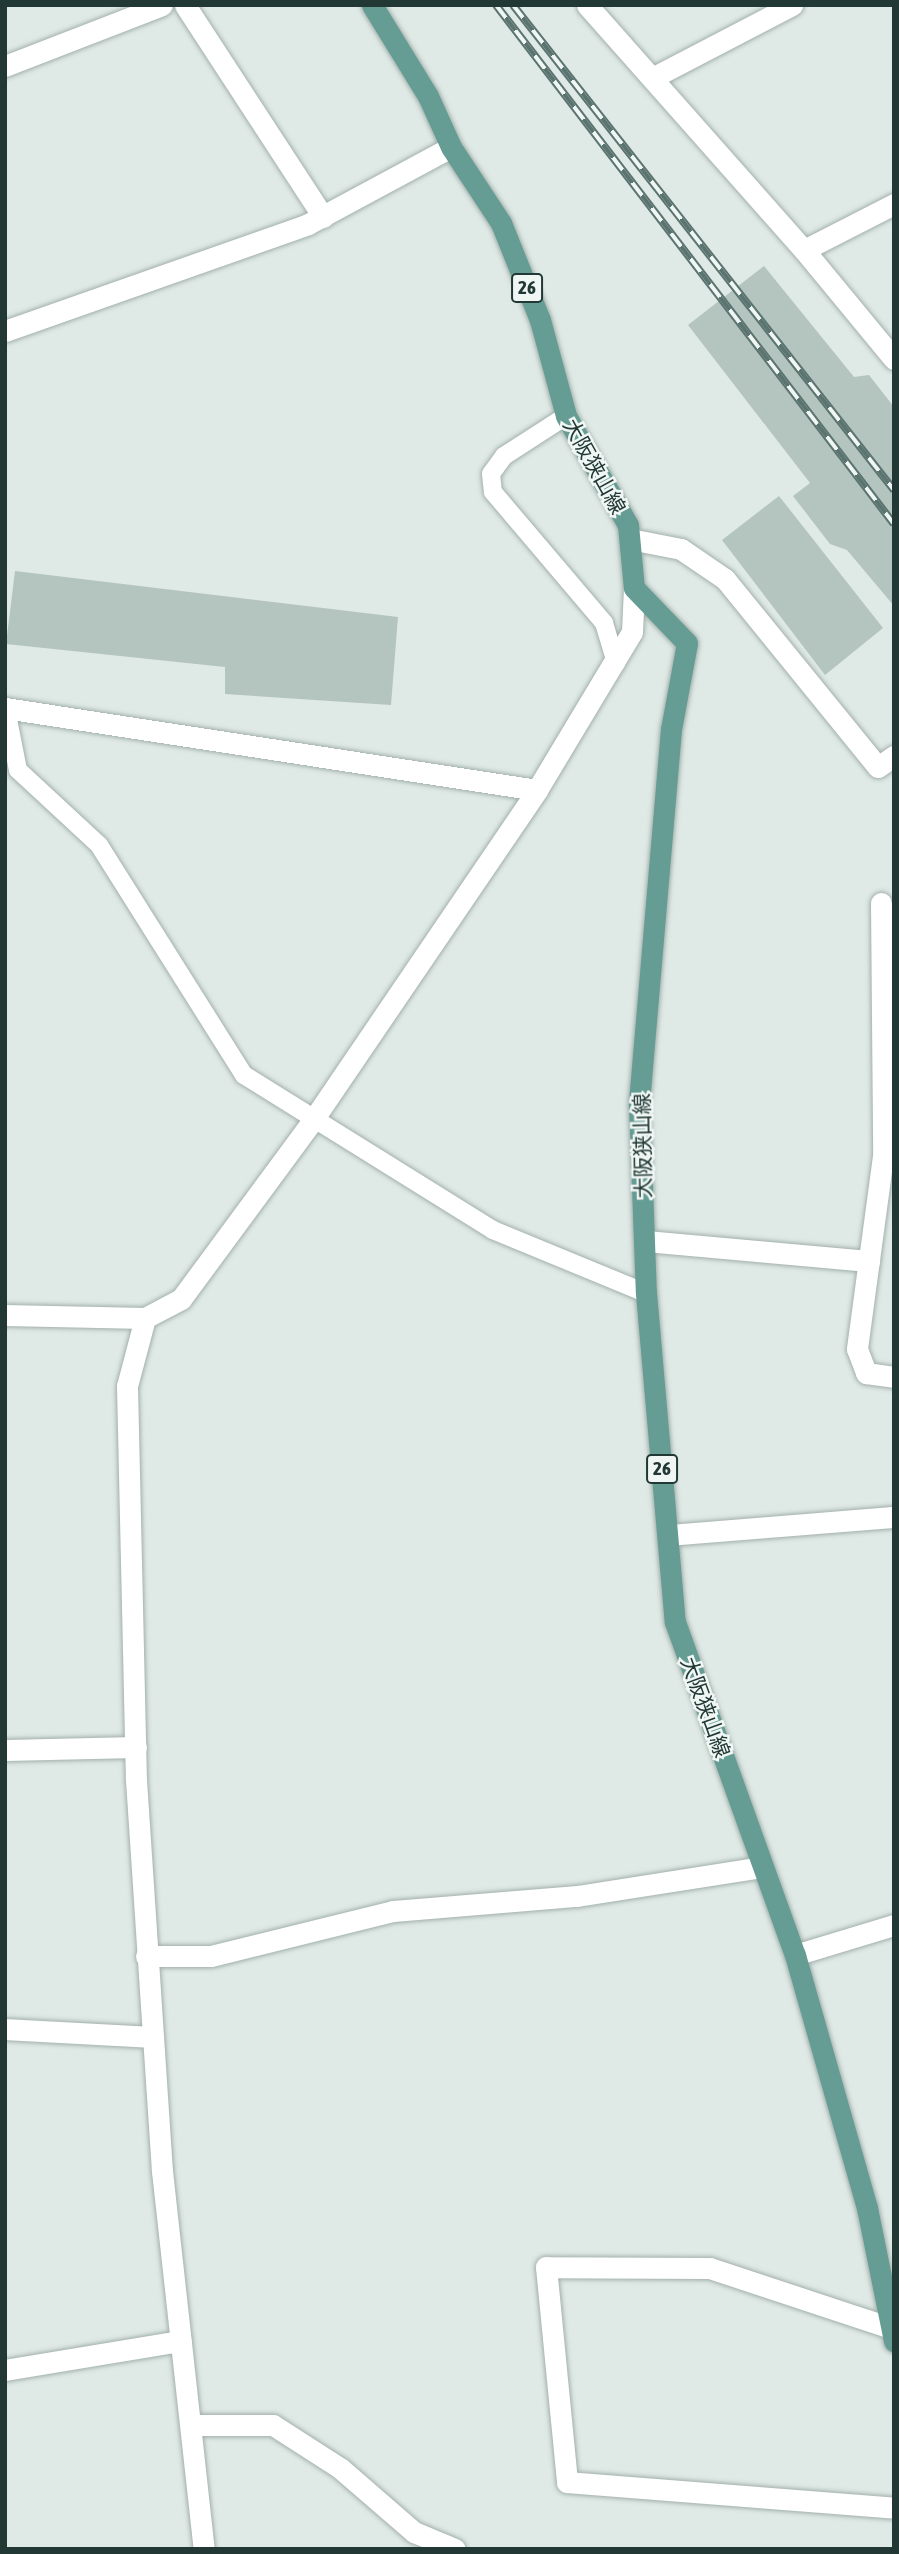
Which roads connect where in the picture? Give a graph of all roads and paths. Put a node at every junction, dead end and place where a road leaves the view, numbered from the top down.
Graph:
1 (162, 5) edge
2 (185, 5) edge
3 (372, 5) edge
4 (587, 5) edge
5 (792, 5) edge
6 (5, 66) edge
7 (652, 78) junction
8 (451, 146) junction
9 (894, 204) edge
10 (323, 217) junction
11 (804, 250) junction
12 (5, 331) edge
13 (894, 359) edge
14 (566, 416) junction
15 (630, 539) junction
16 (634, 588) junction
17 (616, 663) junction
18 (6, 709) edge
19 (894, 756) edge
20 (537, 790) junction
21 (881, 903) dead end
22 (313, 1120) junction
23 (888, 1156) edge
24 (645, 1241) junction
25 (869, 1261) junction
26 (646, 1293) junction
27 (5, 1315) edge
28 (145, 1318) junction
29 (894, 1377) edge
30 (894, 1517) edge
31 (667, 1535) junction
32 (136, 1747) junction
33 (5, 1750) edge
34 (762, 1867) junction
35 (894, 1925) edge
36 (795, 1955) junction
37 (146, 1956) junction
38 (5, 2029) edge
39 (152, 2037) junction
40 (887, 2274) edge
41 (892, 2334) edge
42 (181, 2341) junction
43 (5, 2370) edge
44 (191, 2425) junction
45 (894, 2508) edge
46 (204, 2549) edge
47 (455, 2549) edge

1 - 6 street
2 - 10 street
3 - 8 main road, 大阪狭山線 / 26
4 - 7 street
5 - 7 street
7 - 11 street
8 - 10 street
8 - 14 main road, 大阪狭山線 / 26
9 - 11 street
10 - 12 street
11 - 13 street
14 - 15 main road, 大阪狭山線 / 26
14 - 17 lane
15 - 16 main road, 大阪狭山線 / 26
15 - 19 street
16 - 17 street
16 - 24 main road, 大阪狭山線 / 26
17 - 20 street
18 - 20 street
18 - 22 lane
20 - 22 street
21 - 23 street
22 - 26 lane
22 - 28 street
23 - 25 street
24 - 25 street
24 - 26 main road, 大阪狭山線 / 26
25 - 29 street
26 - 31 main road, 大阪狭山線 / 26
27 - 28 street
28 - 32 street
30 - 31 street
31 - 34 main road, 大阪狭山線 / 26
32 - 33 street
32 - 37 street
34 - 36 main road, 大阪狭山線 / 26
34 - 37 street
35 - 36 street
36 - 40 main road, 大阪狭山線 / 26
37 - 39 street
38 - 39 street
39 - 42 street
40 - 41 main road, 大阪狭山線 / 26
41 - 45 street
42 - 43 street
42 - 44 street
44 - 46 street
44 - 47 street

